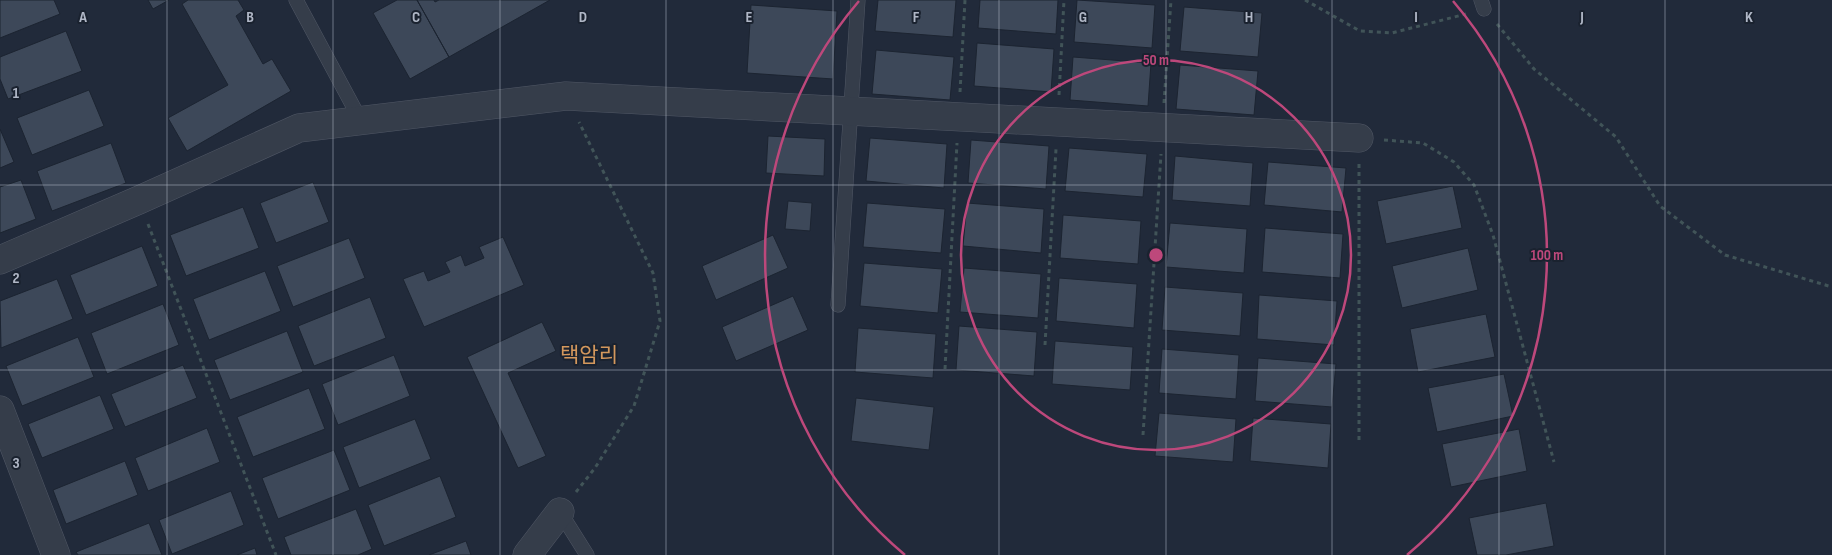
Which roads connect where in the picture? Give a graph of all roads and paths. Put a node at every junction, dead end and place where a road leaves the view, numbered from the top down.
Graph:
1 (296, 0) edge
2 (858, 0) edge
3 (965, 0) edge
4 (1064, 0) edge
5 (1171, 0) edge
6 (1304, 0) edge
7 (1483, 5) edge
8 (566, 96) junction
9 (851, 112) junction
10 (958, 118) junction
11 (361, 121) junction
12 (1058, 123) junction
13 (1163, 128) junction
14 (1359, 138) junction
15 (139, 200) junction
16 (0, 260) edge
17 (1832, 287) edge
18 (838, 306) dead end
19 (1045, 345) dead end
20 (945, 370) dead end
21 (0, 410) edge
22 (1142, 435) dead end
23 (1359, 440) dead end
24 (1554, 462) dead end
25 (560, 512) junction
26 (56, 555) edge
27 (276, 555) edge
28 (527, 555) edge
29 (587, 555) edge

1 - 11 lane
2 - 9 lane
3 - 10 path
4 - 12 path
5 - 13 path
6 - 7 path
7 - 17 path
8 - 9 street
8 - 11 street
8 - 25 path
9 - 10 street
9 - 18 lane
10 - 12 street
10 - 20 path
11 - 15 street
12 - 13 street
12 - 19 path
13 - 14 street
13 - 22 path
14 - 23 path
14 - 24 path
15 - 16 street
15 - 27 path
21 - 26 street
25 - 28 street
25 - 29 lane

